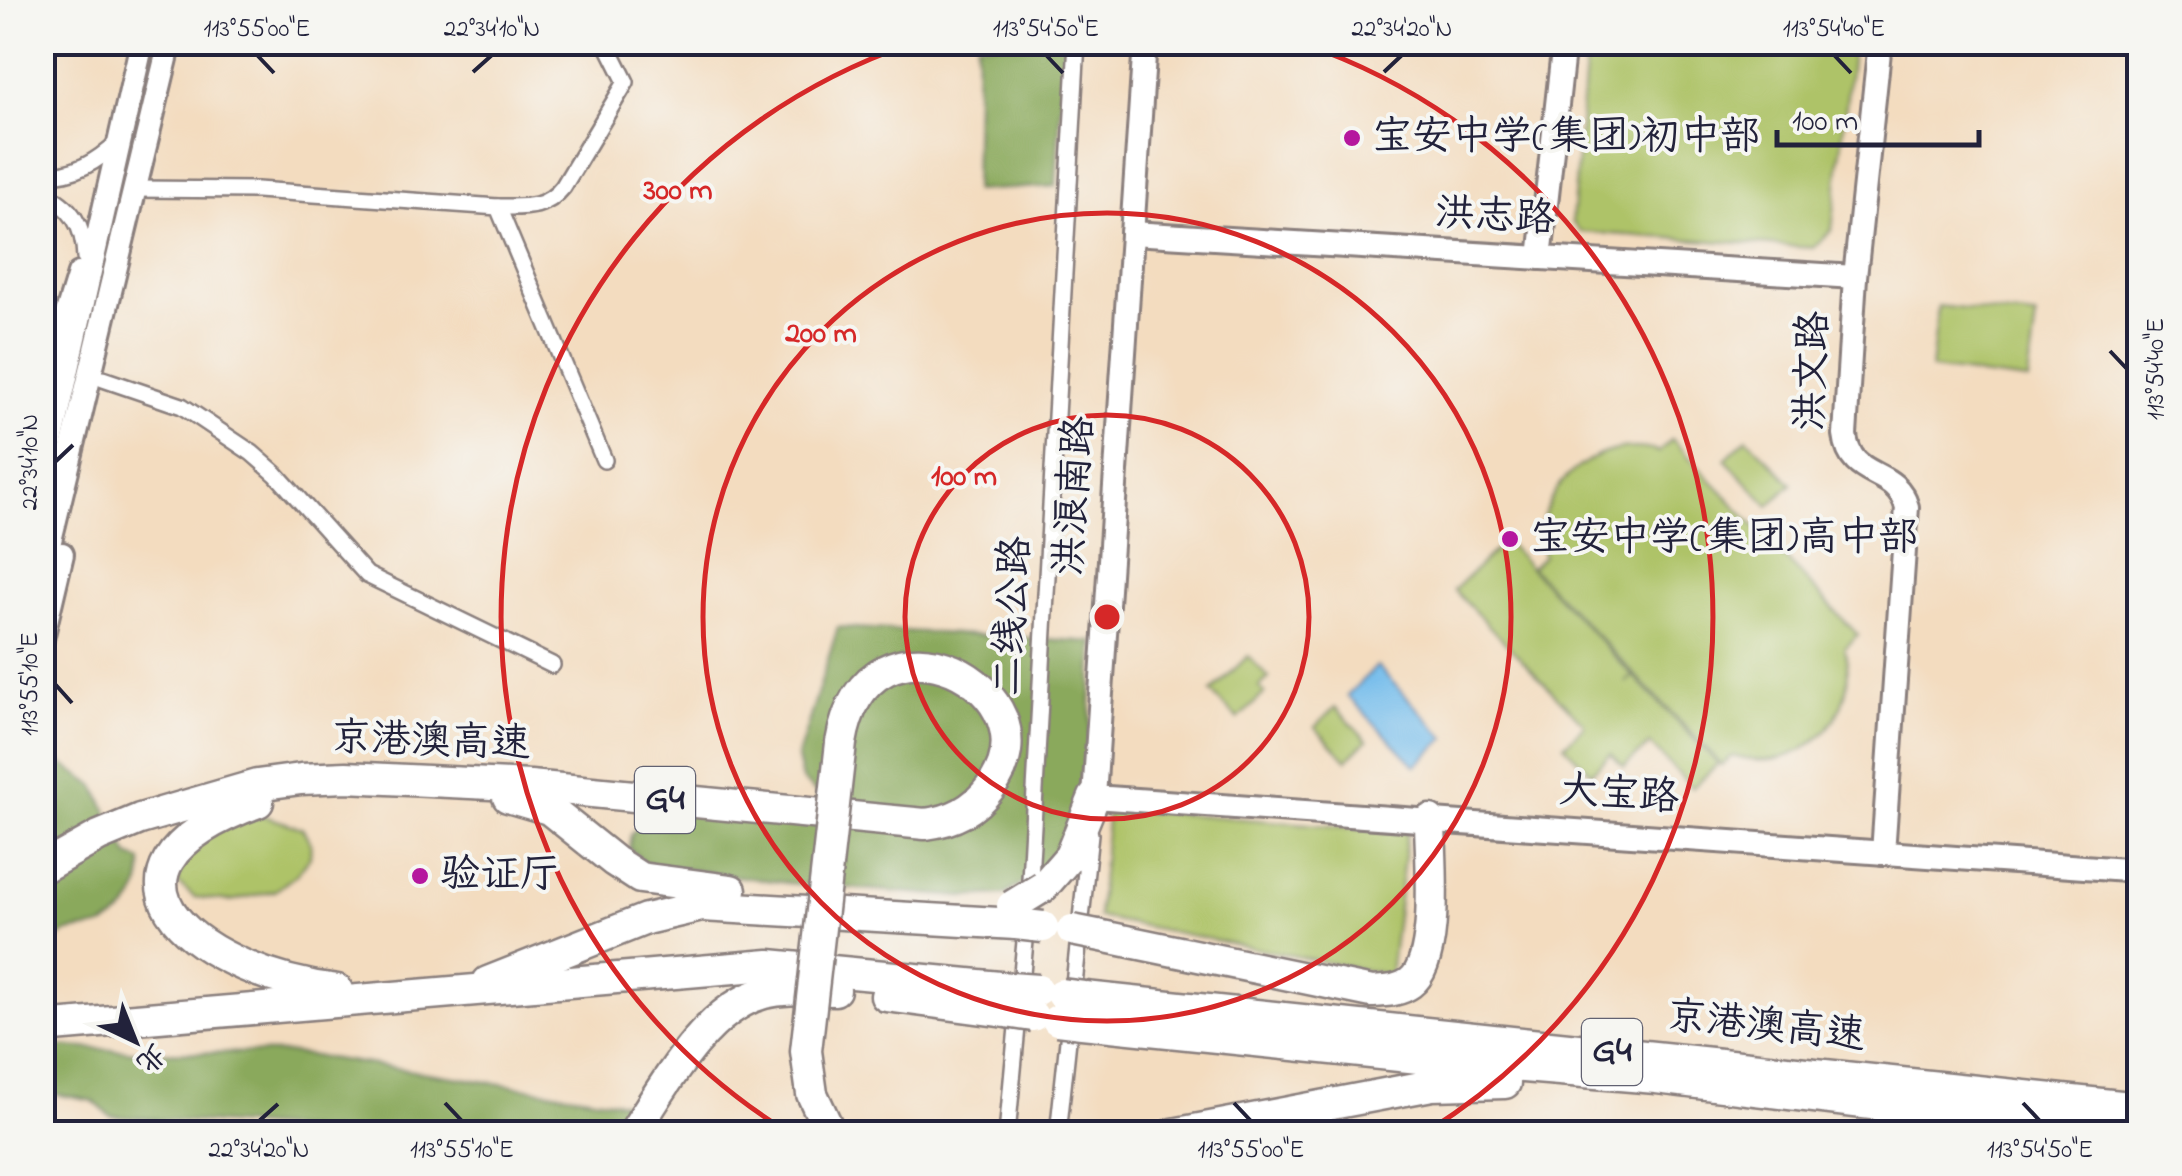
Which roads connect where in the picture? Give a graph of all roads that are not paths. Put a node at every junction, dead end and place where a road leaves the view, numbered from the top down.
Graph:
1 (142, 42) edge
2 (170, 42) edge
3 (606, 42) edge
4 (1077, 42) edge
5 (1145, 42) edge
6 (1564, 42) edge
7 (1880, 42) edge
8 (119, 141) junction
9 (42, 176) edge
10 (134, 189) junction
11 (42, 193) edge
12 (498, 207) junction
13 (103, 212) junction
14 (126, 220) junction
15 (1132, 233) junction
16 (85, 258) junction
17 (1540, 258) junction
18 (1854, 276) junction
19 (98, 291) junction
20 (103, 379) junction
21 (42, 394) edge
22 (604, 460) dead end
23 (42, 483) edge
24 (42, 574) edge
25 (42, 639) edge
26 (552, 665) dead end
27 (465, 782) junction
28 (1094, 796) junction
29 (520, 800) junction
30 (1430, 820) junction
31 (1883, 853) junction
32 (42, 868) edge
33 (2140, 871) edge
34 (1048, 924) junction
35 (451, 994) junction
36 (420, 997) junction
37 (1047, 1005) junction
38 (42, 1028) edge
39 (1748, 1090) junction
40 (2140, 1108) edge
41 (831, 1130) edge
42 (633, 1134) edge
43 (1007, 1134) edge
44 (1058, 1134) edge
45 (1173, 1134) edge
46 (2119, 1134) edge

1 - 8 main road
2 - 10 main road
3 - 12 street
4 - 43 street, 二线公路
5 - 15 main road, 洪浪南路
6 - 17 main road
7 - 18 main road, 洪文路
8 - 9 street
8 - 13 main road
10 - 12 street
10 - 14 main road
11 - 16 street
12 - 22 street
13 - 16 main road
13 - 19 main road
14 - 19 main road
14 - 20 main road
15 - 17 main road, 洪志路
15 - 28 main road, 洪浪南路
16 - 21 main road
17 - 18 main road, 洪志路
18 - 31 main road, 洪文路
19 - 23 main road
19 - 24 main road
20 - 25 main road
20 - 26 street
27 - 29 highway
27 - 32 highway, 京港澳高速 / G4
27 - 41 highway, 京港澳高速 / G4, bridge
28 - 30 main road, 大宝路
28 - 34 highway, bridge
28 - 44 street, 洪浪南路
29 - 34 highway
29 - 36 highway
30 - 31 main road, 大宝路
30 - 34 highway
31 - 33 main road, 大宝路
34 - 35 highway
35 - 36 highway, 京港澳高速 / G4
35 - 37 highway, 京港澳高速 / G4
36 - 38 highway, 京港澳高速 / G4
37 - 39 highway, 京港澳高速 / G4
37 - 40 highway, 京港澳高速 / G4
37 - 42 highway, 京港澳高速 / G4
39 - 45 highway, 京港澳高速 / G4
39 - 46 highway, 京港澳高速 / G4

